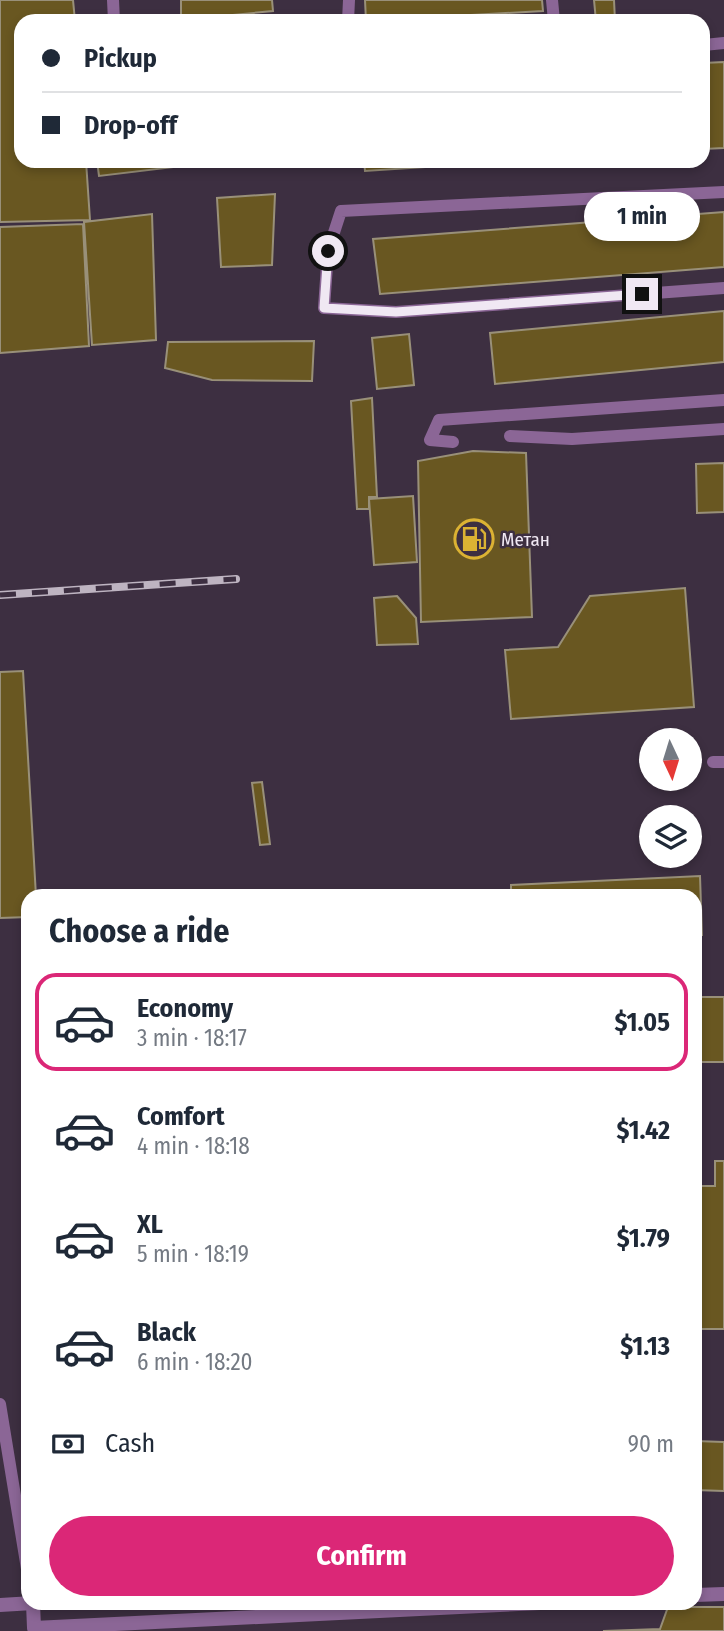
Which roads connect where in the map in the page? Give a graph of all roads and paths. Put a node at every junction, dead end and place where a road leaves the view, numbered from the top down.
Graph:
1 (724, 192) edge
2 (724, 288) edge
3 (724, 400) edge
4 (724, 429) edge
5 (510, 436) dead end
6 (453, 442) dead end
7 (0, 1404) edge
8 (21, 1532) edge
9 (724, 1594) edge
10 (702, 1595) edge
11 (21, 1604) edge
12 (0, 1605) edge
13 (33, 1610) edge
14 (404, 1610) edge
15 (34, 1629) edge

1 - 2 lane
3 - 6 lane
4 - 5 lane
7 - 8 lane
9 - 10 street
11 - 12 street
13 - 15 street
14 - 15 street

